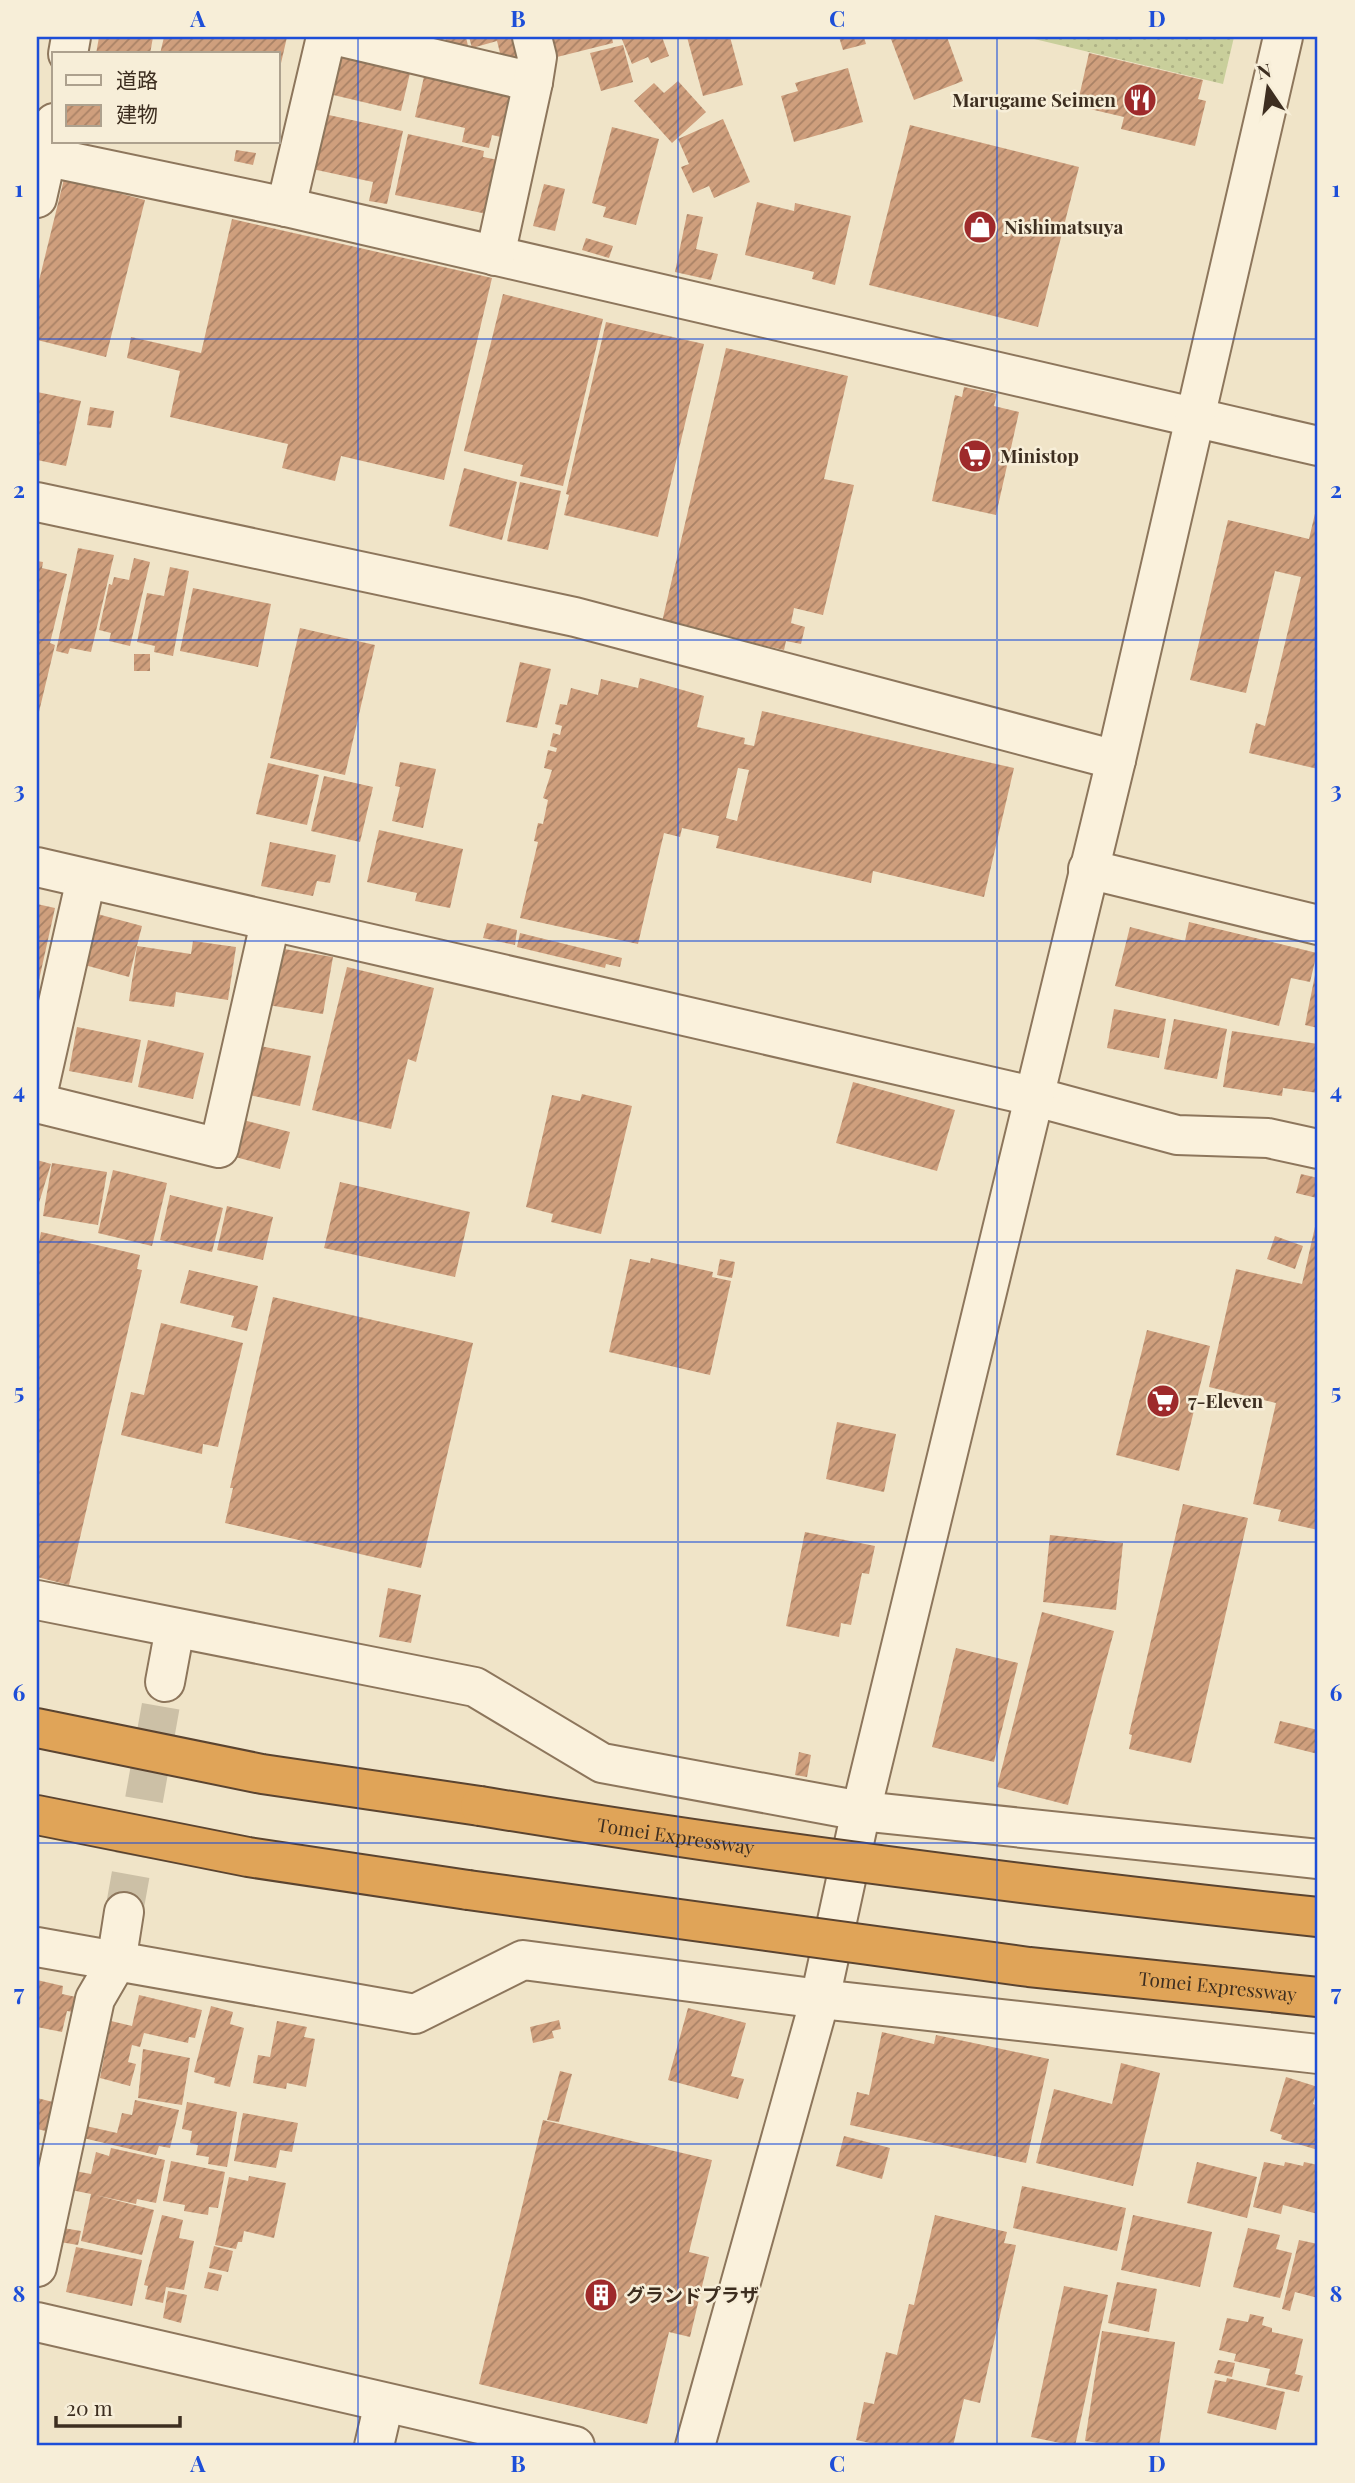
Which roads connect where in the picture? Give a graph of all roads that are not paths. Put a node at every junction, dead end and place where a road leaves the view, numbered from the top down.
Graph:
1 (326, 37) edge
2 (342, 37) edge
3 (532, 37) edge
4 (1283, 37) edge
5 (533, 82) junction
6 (46, 148) edge
7 (37, 198) edge
8 (286, 207) junction
9 (495, 256) junction
10 (1195, 417) junction
11 (1318, 446) edge
12 (37, 502) edge
13 (1116, 760) junction
14 (37, 867) edge
15 (1088, 869) junction
16 (86, 879) junction
17 (270, 923) junction
18 (1318, 925) edge
19 (37, 1096) edge
20 (1032, 1096) junction
21 (37, 1103) edge
22 (1318, 1149) edge
23 (37, 1600) edge
24 (174, 1628) junction
25 (165, 1682) tunnel mouth
26 (37, 1728) edge
27 (861, 1811) junction
28 (37, 1815) edge
29 (1318, 1859) edge
30 (124, 1912) tunnel mouth
31 (1318, 1917) edge
32 (37, 1947) edge
33 (116, 1963) junction
34 (1318, 1997) edge
35 (820, 1999) junction
36 (1318, 2054) edge
37 (37, 2267) edge
38 (37, 2322) edge
39 (384, 2403) junction
40 (374, 2446) edge
41 (575, 2446) edge
42 (695, 2446) edge

1 - 8 street
2 - 5 street
3 - 5 street
4 - 10 street
5 - 9 street
6 - 7 street
6 - 8 street
8 - 9 street
9 - 10 street
10 - 11 street
10 - 13 street
12 - 13 street
13 - 15 street
14 - 16 street
15 - 18 street
15 - 20 street
16 - 17 street
16 - 19 street
17 - 20 street
17 - 21 street
20 - 22 street
20 - 27 street
23 - 24 street
24 - 25 street
24 - 27 street
26 - 31 highway, Tomei Expressway, bridge
27 - 29 street
27 - 35 street
28 - 34 highway, Tomei Expressway, bridge
30 - 33 street
32 - 33 street
33 - 35 street
33 - 37 street
35 - 36 street
35 - 42 street
38 - 39 street
39 - 40 street
39 - 41 street

